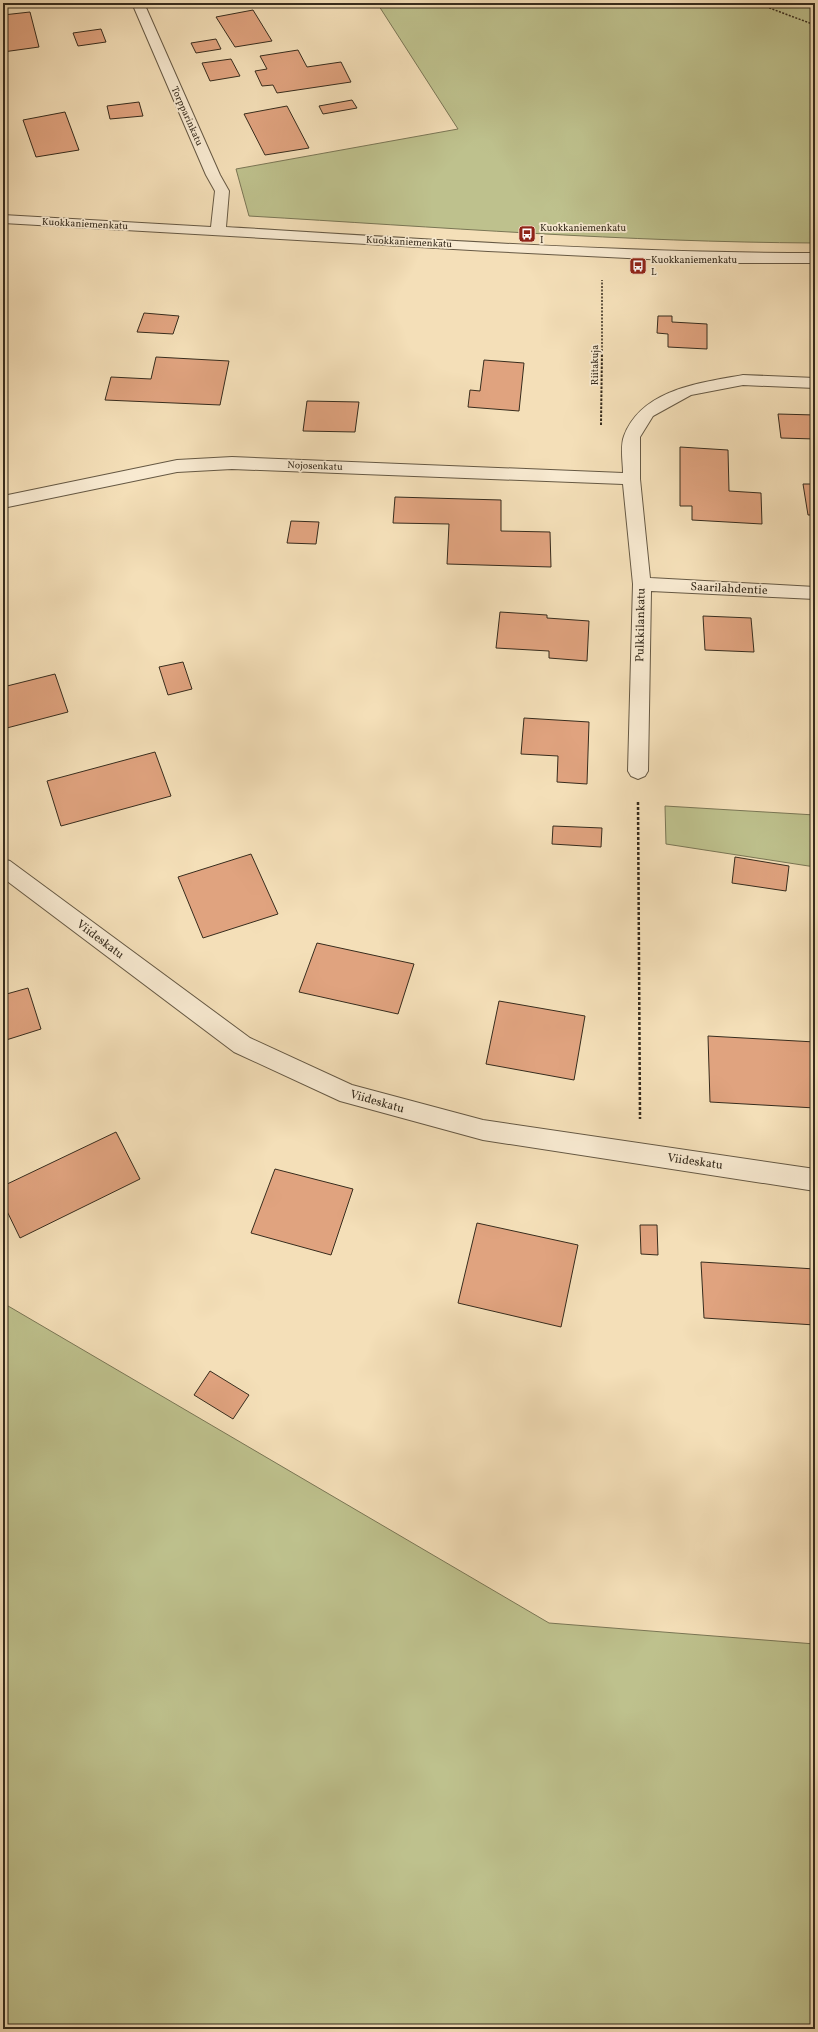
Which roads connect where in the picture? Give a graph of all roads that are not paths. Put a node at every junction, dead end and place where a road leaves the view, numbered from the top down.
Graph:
1 (138, 3) edge
2 (3, 219) edge
3 (218, 231) junction
4 (815, 258) edge
5 (815, 383) edge
6 (631, 479) junction
7 (3, 502) edge
8 (642, 584) junction
9 (815, 593) edge
10 (638, 771) road end
11 (3, 867) edge
12 (815, 1180) edge

1 - 3 street, Torpparinkatu
2 - 3 street, Kuokkaniemenkatu
3 - 4 street, Kuokkaniemenkatu
5 - 6 street, Pulkkilankatu
6 - 7 street, Nojosenkatu
6 - 8 street, Pulkkilankatu
8 - 9 street, Saarilahdentie
8 - 10 street, Pulkkilankatu
11 - 12 street, Viideskatu

